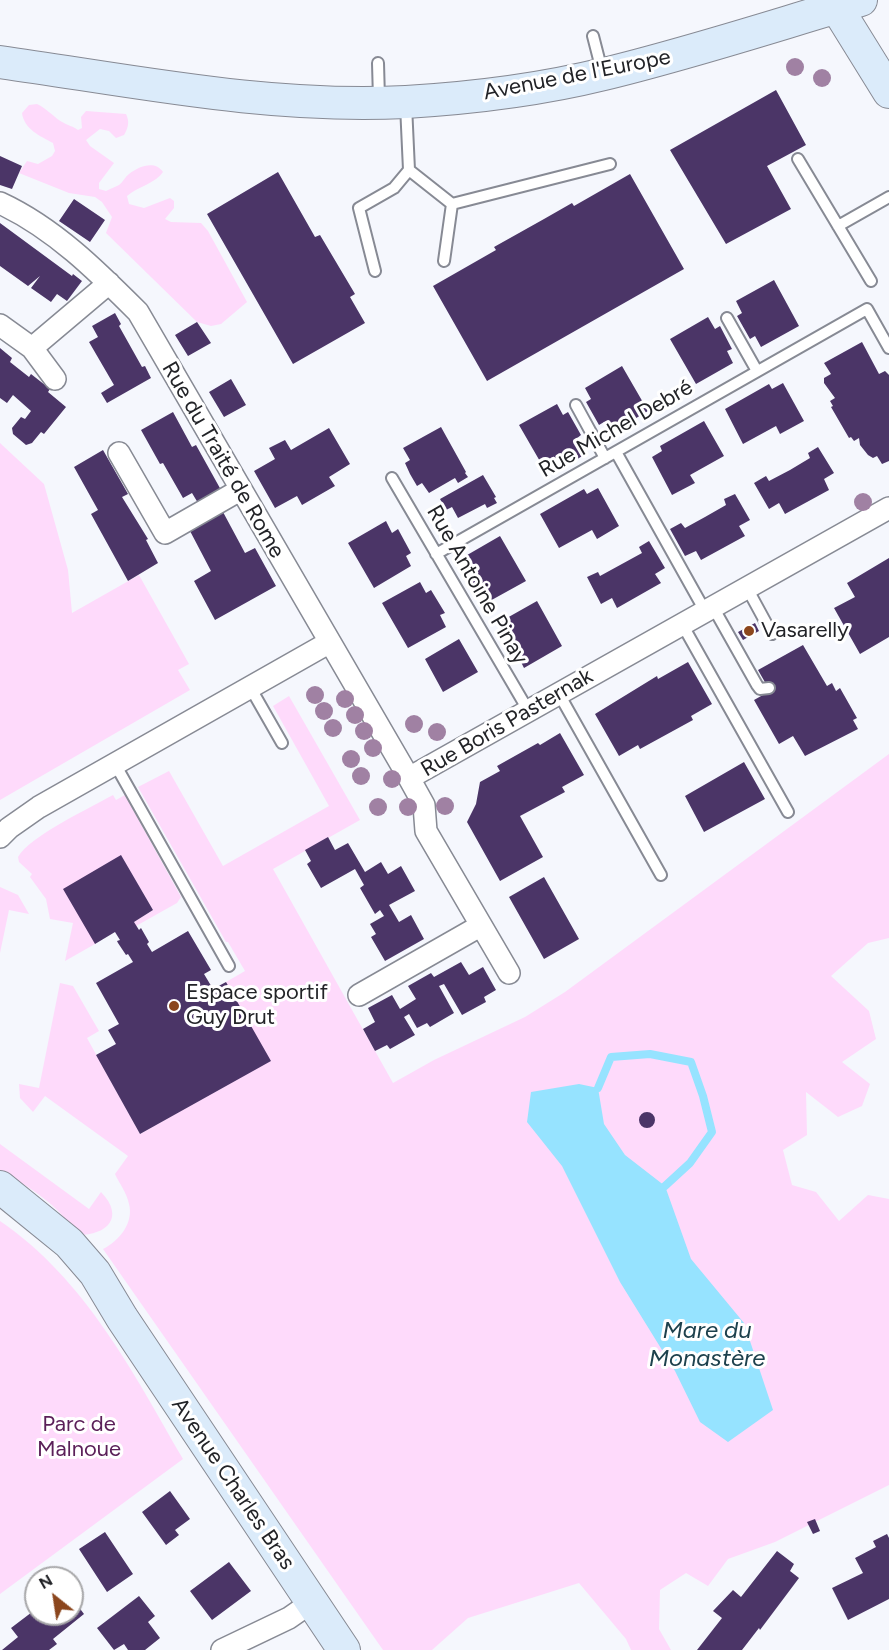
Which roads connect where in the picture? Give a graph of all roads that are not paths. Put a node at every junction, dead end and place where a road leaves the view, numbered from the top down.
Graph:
1 (843, 2) edge
2 (593, 36) dead end
3 (0, 62) edge
4 (378, 63) dead end
5 (602, 74) junction
6 (889, 92) edge
7 (392, 102) junction
8 (798, 159) dead end
9 (610, 164) dead end
10 (409, 170) junction
11 (889, 197) edge
12 (0, 203) edge
13 (452, 204) junction
14 (838, 226) junction
15 (444, 261) dead end
16 (375, 271) dead end
17 (871, 281) dead end
18 (109, 283) junction
19 (727, 318) dead end
20 (0, 325) edge
21 (32, 348) junction
22 (889, 348) edge
23 (757, 371) junction
24 (55, 379) dead end
25 (576, 405) dead end
26 (616, 452) junction
27 (119, 453) dead end
28 (605, 458) junction
29 (392, 478) dead end
30 (240, 490) junction
31 (889, 508) edge
32 (436, 554) junction
33 (747, 588) junction
34 (709, 609) junction
35 (682, 624) junction
36 (772, 634) dead end
37 (330, 642) junction
38 (250, 687) junction
39 (769, 688) dead end
40 (558, 694) junction
41 (528, 710) junction
42 (282, 743) dead end
43 (115, 764) junction
44 (409, 778) junction
45 (788, 812) dead end
46 (0, 837) edge
47 (661, 875) dead end
48 (480, 926) junction
49 (229, 966) dead end
50 (509, 974) dead end
51 (359, 995) dead end
52 (0, 1187) edge
53 (0, 1206) edge
54 (122, 1318) junction
55 (312, 1602) junction
56 (222, 1650) edge
57 (344, 1650) edge

1 - 5 street, Avenue de l'Europe
1 - 6 street
2 - 5 lane
3 - 7 street, Avenue de l'Europe
4 - 7 lane
5 - 7 street, Avenue de l'Europe
7 - 10 lane
8 - 14 lane
9 - 13 lane
10 - 13 lane
10 - 16 lane
11 - 14 lane
12 - 18 street, Rue du Traité de Rome
13 - 15 lane
14 - 17 lane
18 - 21 street
18 - 30 street, Rue du Traité de Rome
19 - 23 lane
20 - 21 street
21 - 24 street
22 - 23 lane, Rue Michel Debré
23 - 26 lane, Rue Michel Debré
25 - 28 lane
26 - 28 lane, Rue Michel Debré
26 - 34 lane
27 - 30 street
28 - 32 lane, Rue Michel Debré
29 - 32 lane, Rue Antoine Pinay
30 - 37 street, Rue du Traité de Rome
31 - 33 street, Rue Boris Pasternak
32 - 41 lane, Rue Antoine Pinay
33 - 34 street, Rue Boris Pasternak
33 - 36 lane
34 - 35 street, Rue Boris Pasternak
34 - 39 lane
35 - 40 street, Rue Boris Pasternak
35 - 45 lane
37 - 38 street
37 - 44 street, Rue Boris Pasternak
38 - 42 lane
38 - 43 street
40 - 41 street, Rue Boris Pasternak
40 - 47 lane
41 - 44 street, Rue Boris Pasternak
43 - 46 street
43 - 49 lane
44 - 48 street
48 - 50 street
48 - 51 street
52 - 54 street, Avenue Charles Bras
53 - 54 street, Avenue Charles Bras
54 - 55 street, Avenue Charles Bras
55 - 56 street
55 - 57 street, Avenue Charles Bras

